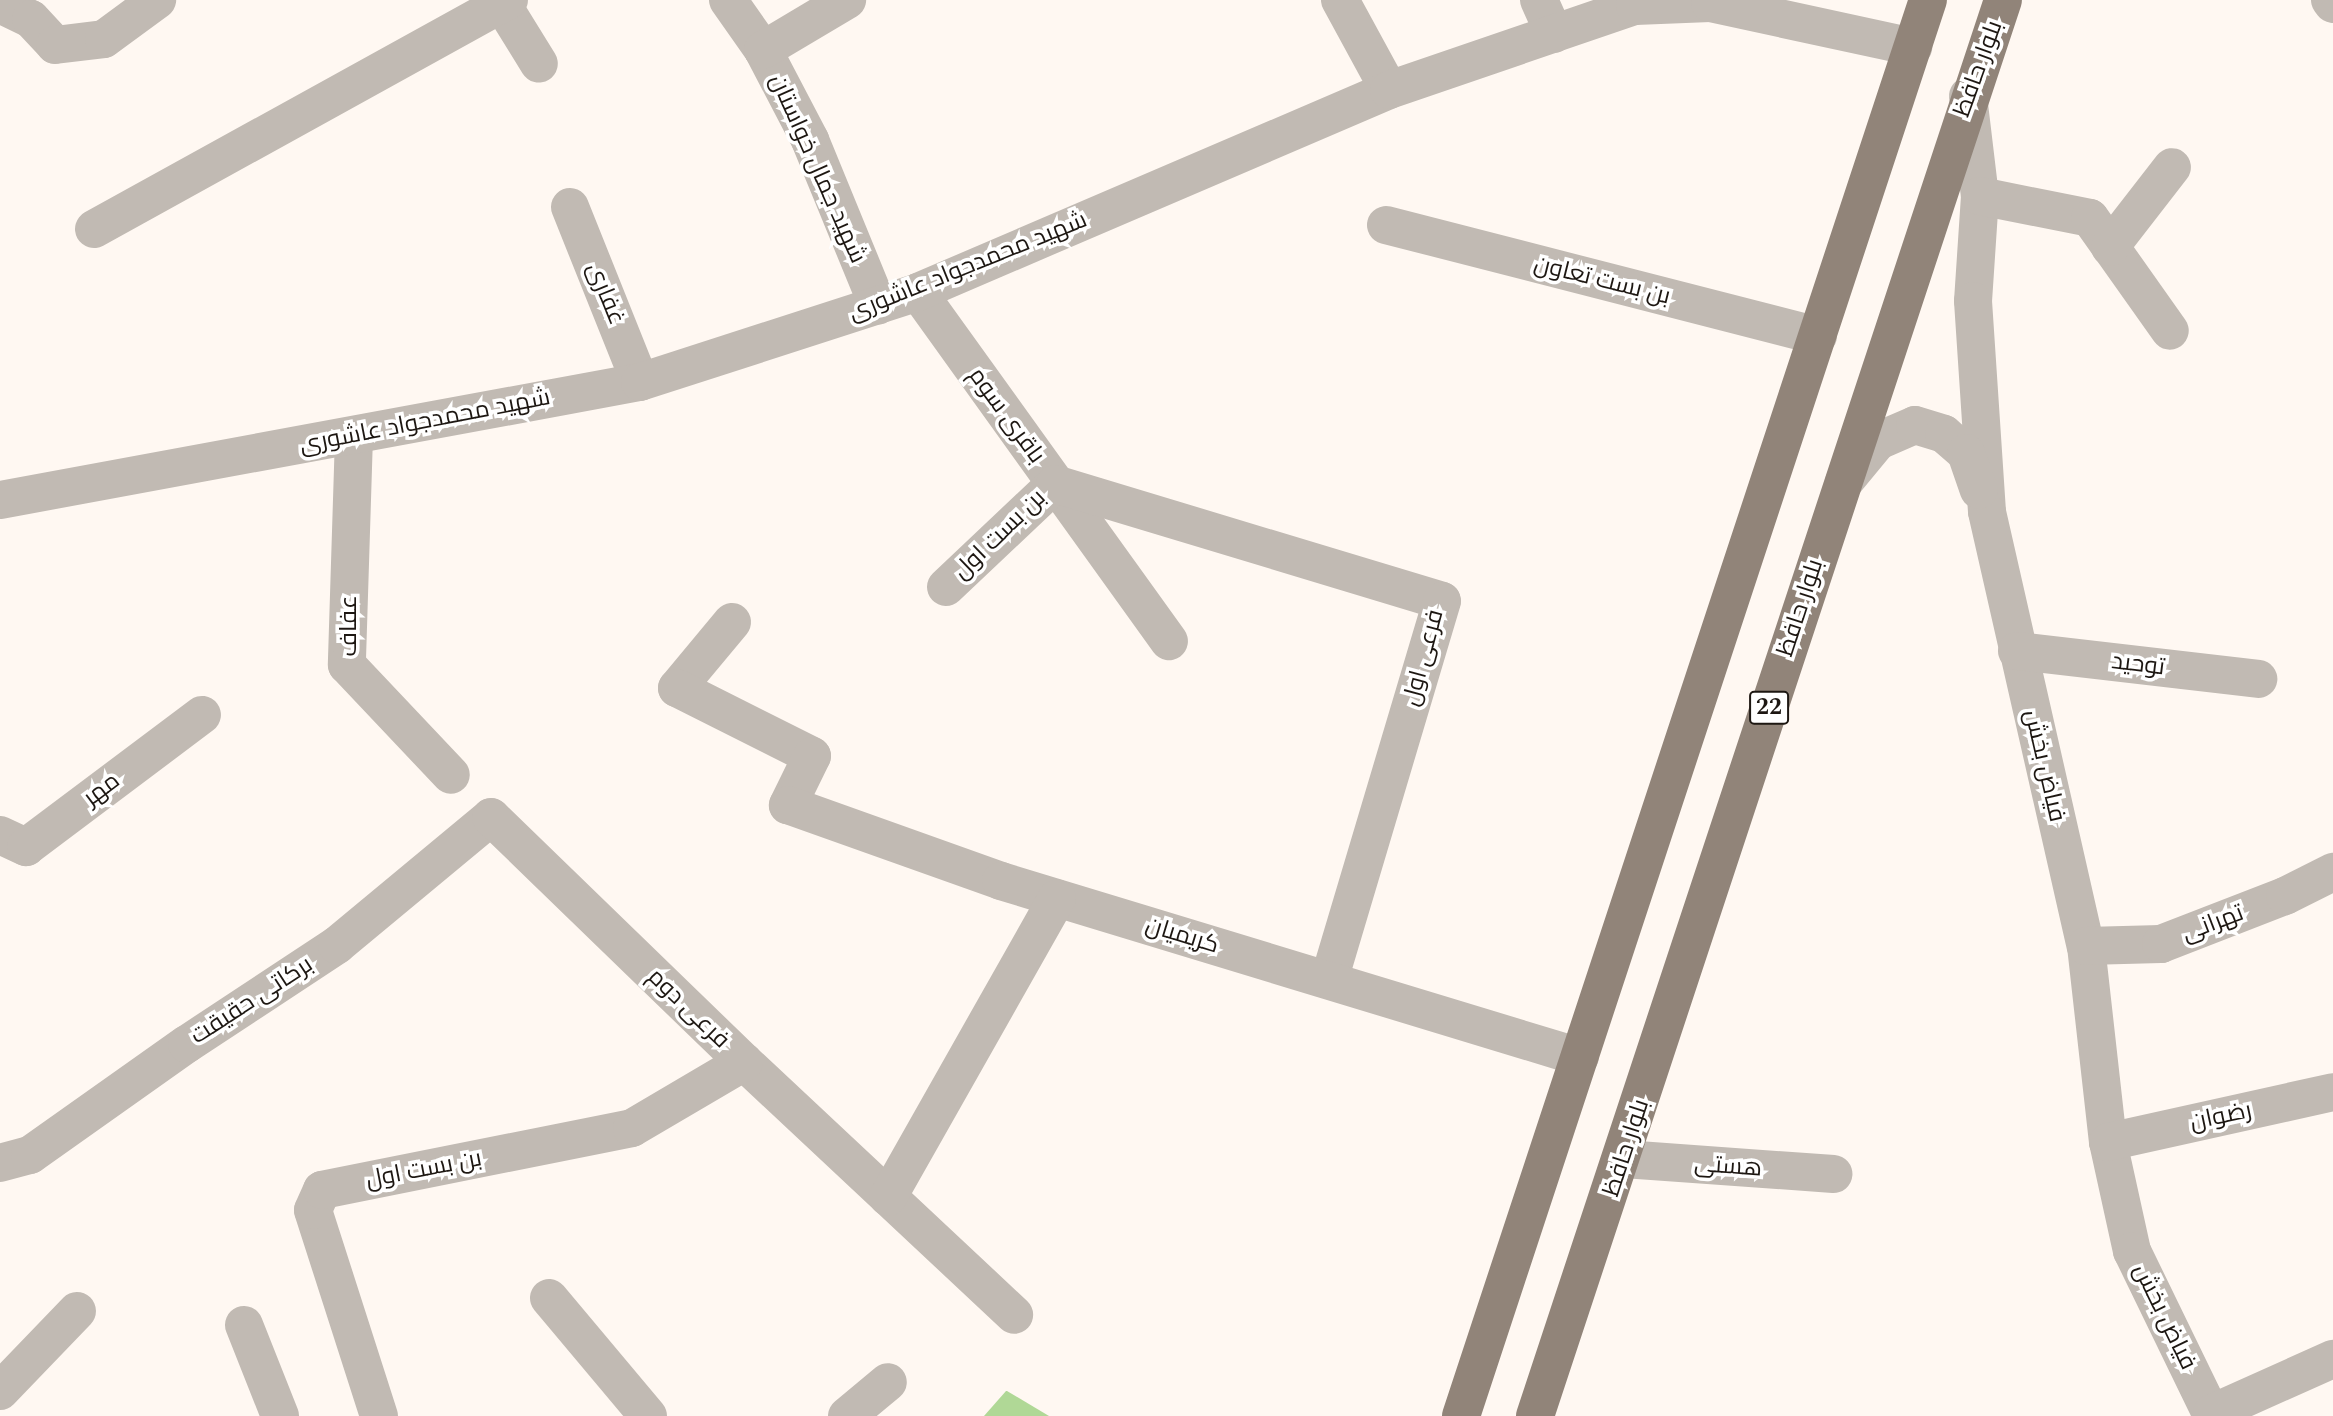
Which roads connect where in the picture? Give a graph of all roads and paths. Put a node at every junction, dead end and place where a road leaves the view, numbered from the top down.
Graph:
1 (157, 0) edge
2 (728, 0) edge
3 (847, 0) edge
4 (1340, 0) edge
5 (1928, 0) edge
6 (2003, 0) edge
7 (505, 2) edge
8 (1635, 3) edge
9 (0, 4) edge
10 (1546, 17) edge
11 (1913, 47) junction
12 (763, 50) junction
13 (539, 64) dead end
14 (1389, 90) junction
15 (1968, 96) junction
16 (2172, 167) dead end
17 (1980, 196) junction
18 (570, 207) dead end
19 (1387, 226) dead end
20 (94, 229) dead end
21 (2110, 247) junction
22 (918, 292) junction
23 (878, 306) junction
24 (2170, 331) dead end
25 (1818, 336) junction
26 (640, 382) junction
27 (354, 436) junction
28 (1055, 484) junction
29 (1839, 490) junction
30 (0, 500) edge
31 (1987, 512) junction
32 (946, 587) dead end
33 (732, 622) dead end
34 (1168, 641) dead end
35 (2017, 651) junction
36 (2258, 679) dead end
37 (202, 715) dead end
38 (452, 775) dead end
39 (491, 817) joint
40 (0, 835) edge
41 (2333, 872) edge
42 (1057, 898) junction
43 (2086, 946) junction
44 (1329, 980) junction
45 (1580, 1057) junction
46 (744, 1062) junction
47 (2333, 1092) edge
48 (2108, 1142) junction
49 (1624, 1159) junction
50 (0, 1163) edge
51 (1833, 1174) dead end
52 (888, 1197) junction
53 (549, 1298) dead end
54 (77, 1311) dead end
55 (1014, 1315) dead end
56 (244, 1325) dead end
57 (2333, 1359) edge
58 (888, 1382) dead end
59 (0, 1391) edge
60 (2212, 1414) edge
61 (281, 1416) edge
62 (379, 1416) edge
63 (648, 1416) edge
64 (847, 1416) edge
65 (1461, 1416) edge
66 (1535, 1416) edge

1 - 9 street
2 - 12 street, شهید جمال خواستان
3 - 12 street
4 - 14 street
5 - 11 main road
6 - 15 main road, بلوار حافظ / 22
7 - 13 street
7 - 20 street
8 - 10 street, شهید محمدجواد عاشوری
8 - 11 street, شهید محمدجواد عاشوری
10 - 14 street, شهید محمدجواد عاشوری
11 - 25 main road
12 - 23 street, شهید جمال خواستان
14 - 22 street, شهید محمدجواد عاشوری
15 - 17 street, فیاض بخش
15 - 29 main road, بلوار حافظ / 22
16 - 21 street
17 - 21 street
17 - 31 street, فیاض بخش
18 - 26 street, غفاری
19 - 25 street, بن‌ بست تعاون
21 - 24 street
22 - 23 street, شهید محمدجواد عاشوری
22 - 28 street, باقری سوم
23 - 26 street, شهید محمدجواد عاشوری
25 - 45 main road
26 - 27 street, شهید محمدجواد عاشوری
27 - 30 street, شهید محمدجواد عاشوری
27 - 38 street, عفاف
28 - 32 street, بن بست اول
28 - 34 street, باقری سوم
28 - 44 street, فرعی اول
29 - 31 street
29 - 49 main road, بلوار حافظ / 22
31 - 35 street, فیاض بخش
33 - 42 street, کریمیان
35 - 36 street, توحید
35 - 43 street, فیاض بخش
37 - 40 street, مهر
39 - 46 street, فرعی دوم
39 - 50 street, برکاتی حقیقت
41 - 43 street, تهرانی
42 - 44 street, کریمیان
42 - 52 street
43 - 48 street, فیاض بخش
44 - 45 street, کریمیان
45 - 65 main road
46 - 52 street, فرعی دوم
46 - 62 street, بن بست اول
47 - 48 street, رضوان
48 - 60 street, فیاض بخش
49 - 51 street, هستی
49 - 66 main road, بلوار حافظ / 22
52 - 55 street, فرعی دوم
53 - 63 street
54 - 59 street
56 - 61 street
57 - 60 street
58 - 64 street

